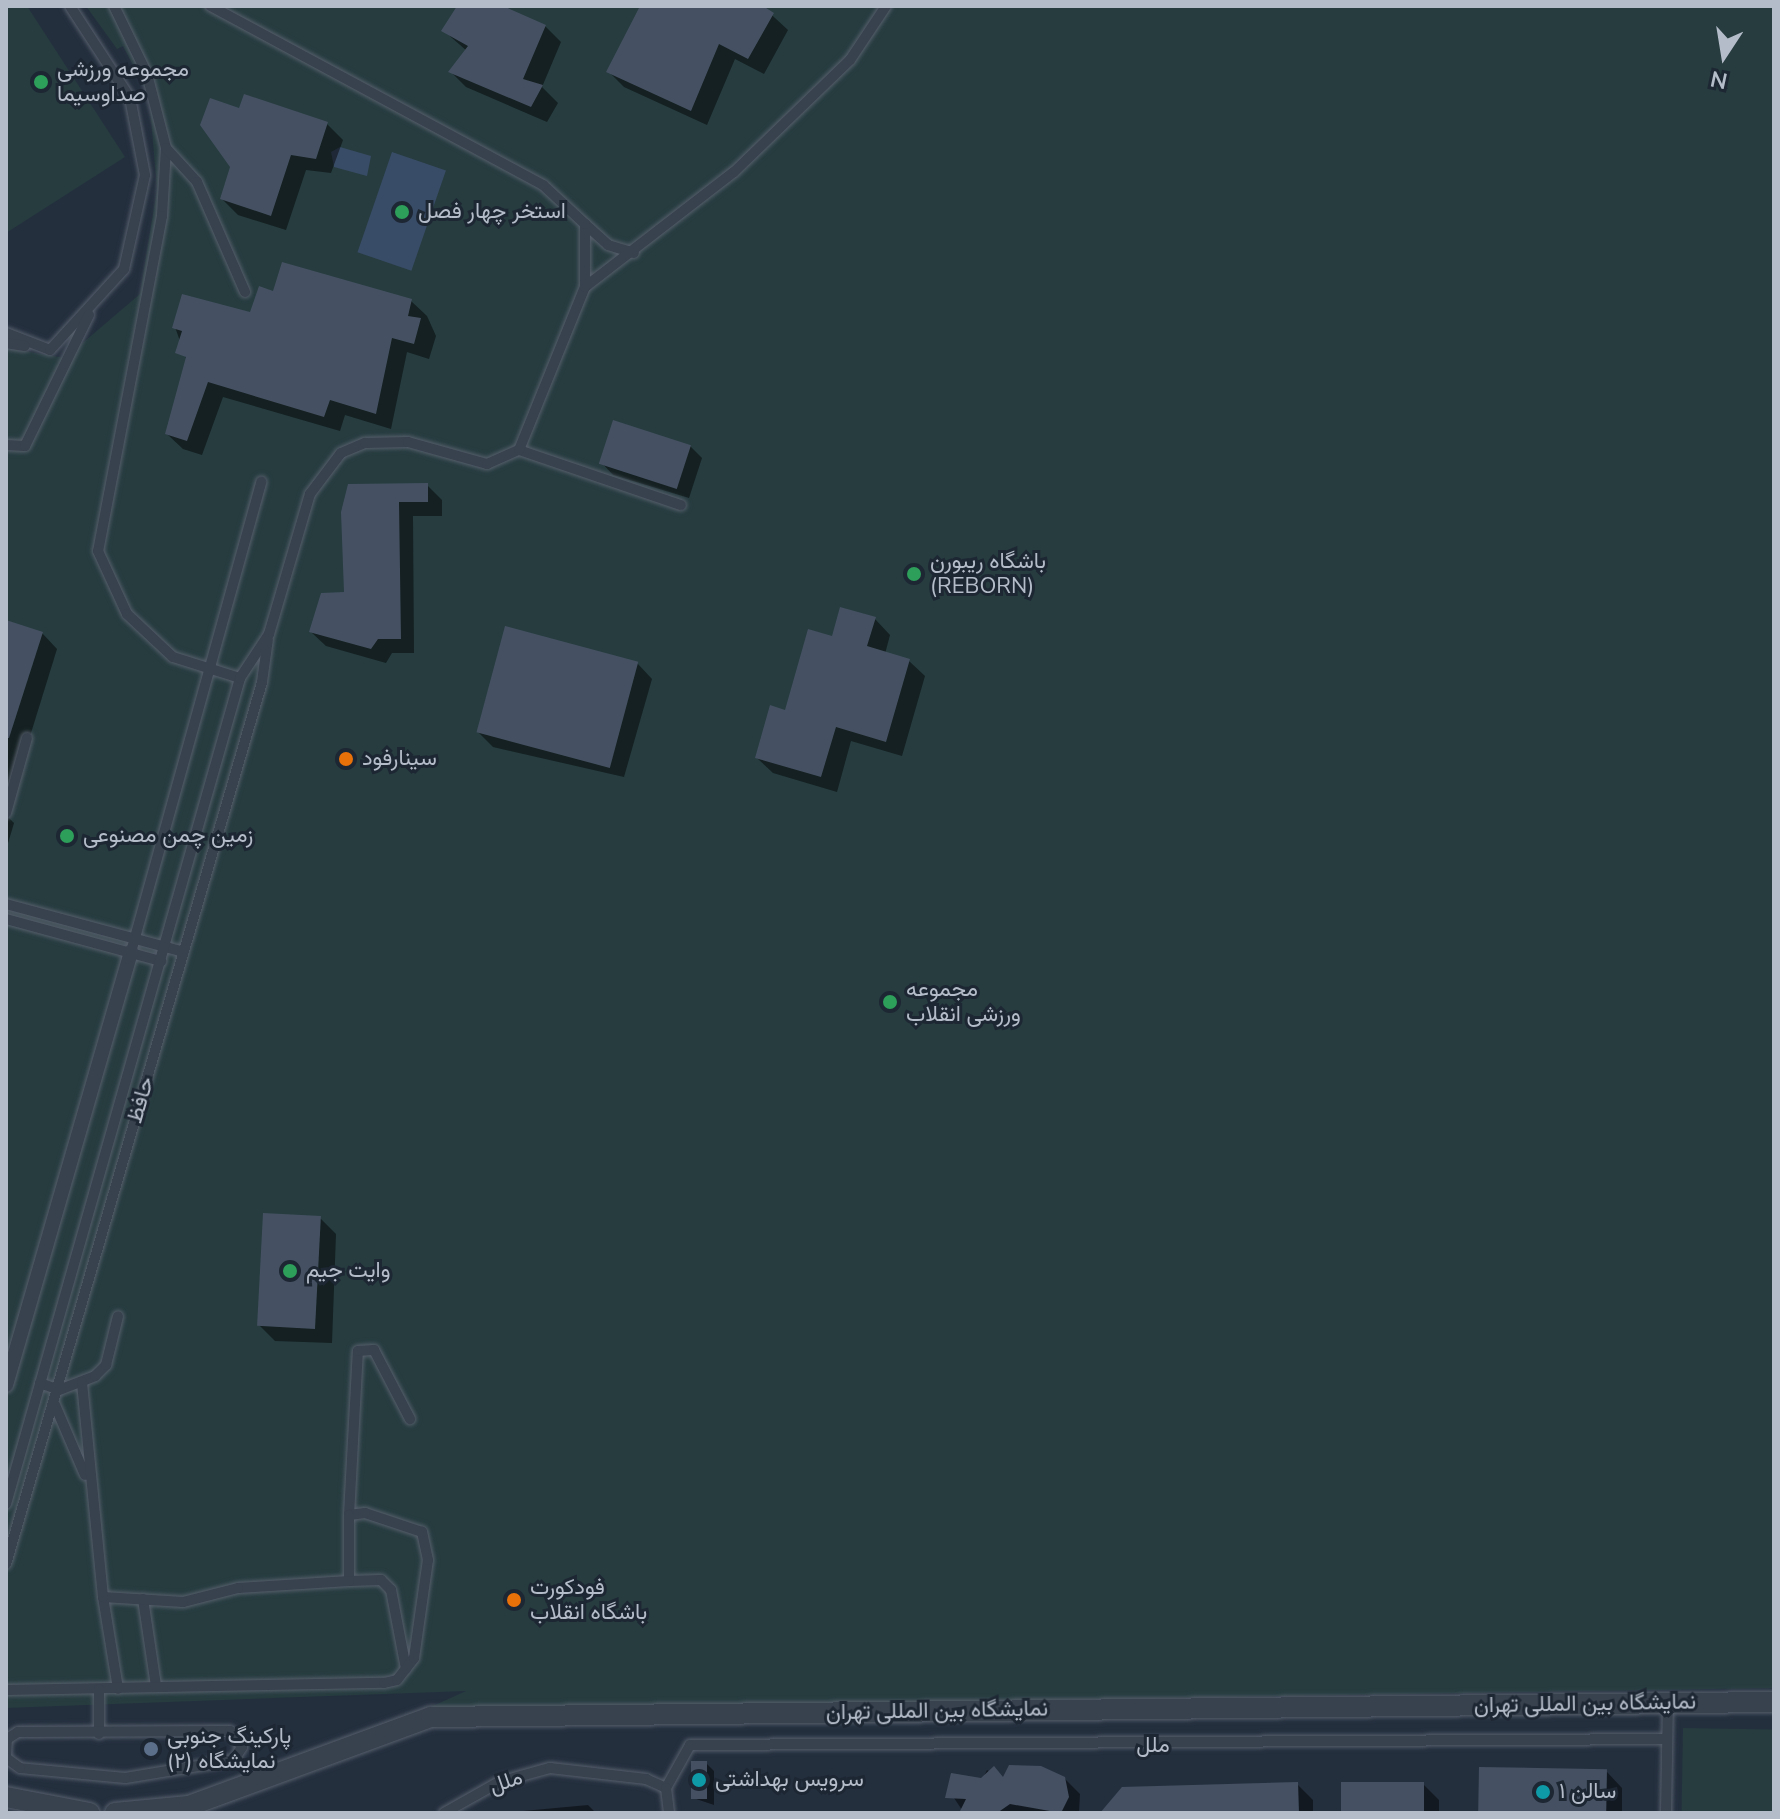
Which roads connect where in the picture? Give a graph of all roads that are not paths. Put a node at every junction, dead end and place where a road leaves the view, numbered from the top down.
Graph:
1 (70, 6) edge
2 (114, 6) edge
3 (210, 6) edge
4 (886, 6) edge
5 (166, 148) junction
6 (585, 224) junction
7 (634, 253) junction
8 (585, 287) junction
9 (245, 292) dead end
10 (89, 315) junction
11 (6, 333) edge
12 (6, 343) edge
13 (50, 350) junction
14 (6, 445) edge
15 (519, 450) junction
16 (261, 482) dead end
17 (681, 505) dead end
18 (269, 634) junction
19 (210, 667) junction
20 (240, 678) junction
21 (27, 738) dead end
22 (6, 813) edge
23 (6, 904) edge
24 (6, 919) edge
25 (133, 946) junction
26 (164, 946) junction
27 (184, 952) junction
28 (161, 961) junction
29 (118, 1316) dead end
30 (82, 1382) junction
31 (40, 1383) junction
32 (6, 1385) edge
33 (59, 1390) junction
34 (55, 1405) junction
35 (410, 1419) dead end
36 (90, 1488) junction
37 (6, 1504) edge
38 (349, 1515) junction
39 (6, 1564) edge
40 (349, 1581) junction
41 (103, 1597) junction
42 (143, 1599) junction
43 (406, 1669) junction
44 (156, 1686) junction
45 (99, 1689) junction
46 (118, 1689) junction
47 (6, 1690) edge
48 (1774, 1702) edge
49 (1668, 1703) junction
50 (99, 1734) junction
51 (1667, 1739) junction
52 (6, 1757) edge
53 (666, 1788) junction
54 (6, 1797) edge
55 (89, 1813) edge
56 (115, 1813) edge
57 (444, 1813) edge
58 (669, 1813) edge
59 (1666, 1813) edge

1 - 10 lane
2 - 5 lane
3 - 6 lane
4 - 7 lane
5 - 9 lane
5 - 19 lane
6 - 7 lane
6 - 8 lane
7 - 8 lane
8 - 15 lane
10 - 13 lane
10 - 14 lane
11 - 13 lane
12 - 13 lane
15 - 17 lane
15 - 18 lane
16 - 19 lane
18 - 20 lane, حافظ
18 - 27 lane, حافظ
19 - 20 lane
19 - 25 lane
20 - 26 lane, حافظ
21 - 22 lane
23 - 25 lane
24 - 25 lane
25 - 26 lane
25 - 28 lane
25 - 32 street
26 - 27 lane
26 - 28 lane, حافظ
27 - 33 lane, حافظ
28 - 31 lane, حافظ
29 - 30 lane
30 - 33 lane
30 - 36 lane
31 - 33 lane
31 - 37 lane, حافظ
33 - 34 lane, حافظ
34 - 36 lane
34 - 39 lane, حافظ
35 - 38 lane
36 - 41 lane
38 - 40 lane
38 - 43 lane
40 - 42 lane
40 - 43 lane
41 - 42 lane
41 - 46 lane
42 - 44 lane
43 - 44 lane
44 - 46 lane
45 - 46 lane
45 - 47 lane
45 - 50 lane
48 - 49 street, نمایشگاه بین المللی تهران
49 - 51 lane
49 - 56 street, نمایشگاه بین المللی تهران
50 - 52 lane
50 - 52 lane
51 - 53 lane, ملل
51 - 59 lane
53 - 57 lane, ملل
53 - 58 lane
54 - 55 street

